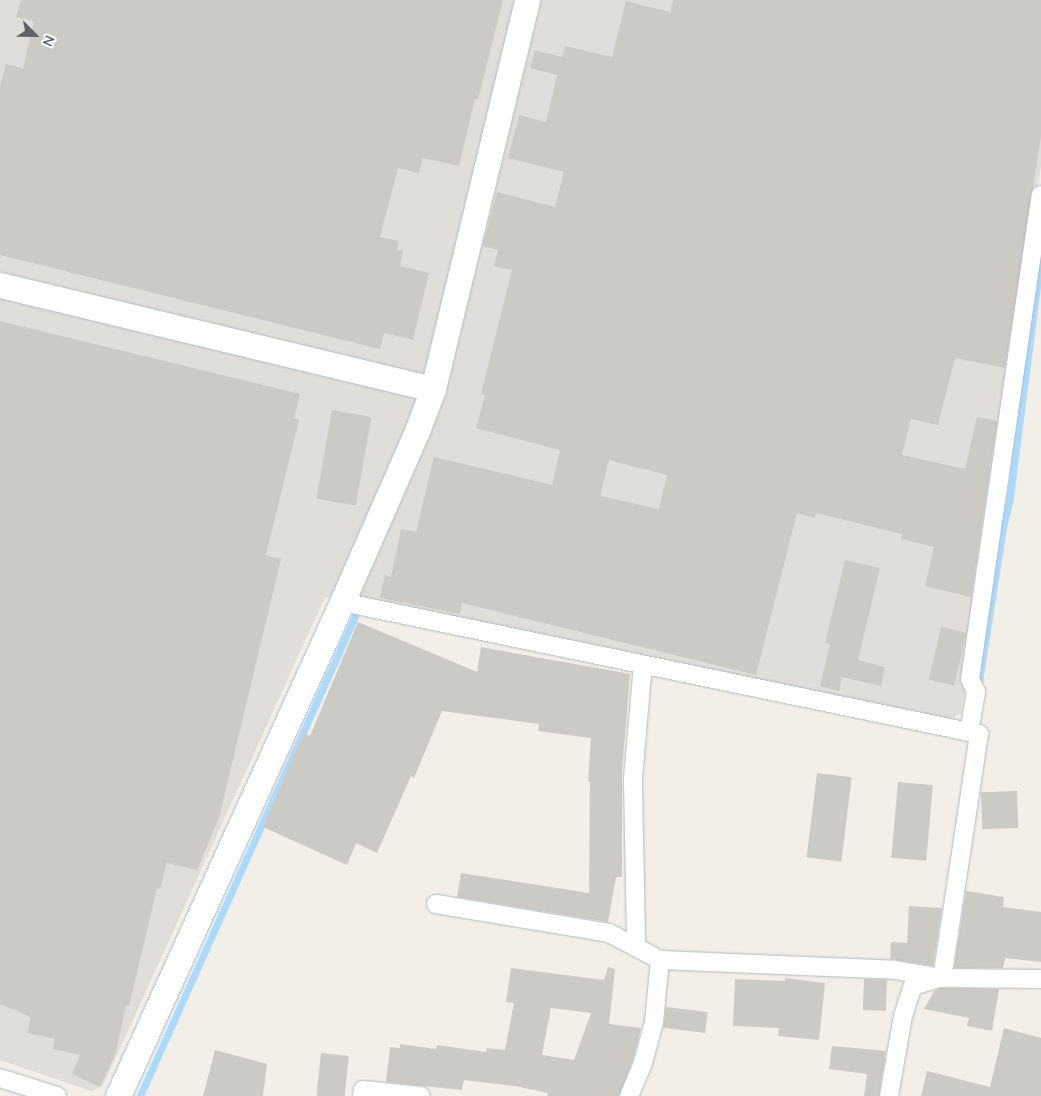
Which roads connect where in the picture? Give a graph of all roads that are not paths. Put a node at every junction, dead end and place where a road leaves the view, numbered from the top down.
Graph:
1 (527, 0) edge
2 (1041, 194) edge
3 (0, 285) edge
4 (433, 389) junction
5 (342, 602) junction
6 (642, 670) junction
7 (969, 732) junction
8 (436, 904) dead end
9 (633, 945) junction
10 (660, 960) junction
11 (942, 978) junction
12 (1041, 979) edge
13 (0, 1078) edge
14 (56, 1096) edge
15 (118, 1096) edge
16 (362, 1096) edge
17 (421, 1096) edge
18 (629, 1096) edge
19 (889, 1096) edge

1 - 4 street
2 - 7 street
3 - 4 street
4 - 5 street
5 - 6 street
5 - 15 street
6 - 7 street
6 - 9 street
7 - 11 street
8 - 9 street
9 - 10 street
10 - 11 street
10 - 18 street
11 - 12 street
11 - 19 street
13 - 14 street
16 - 17 street

